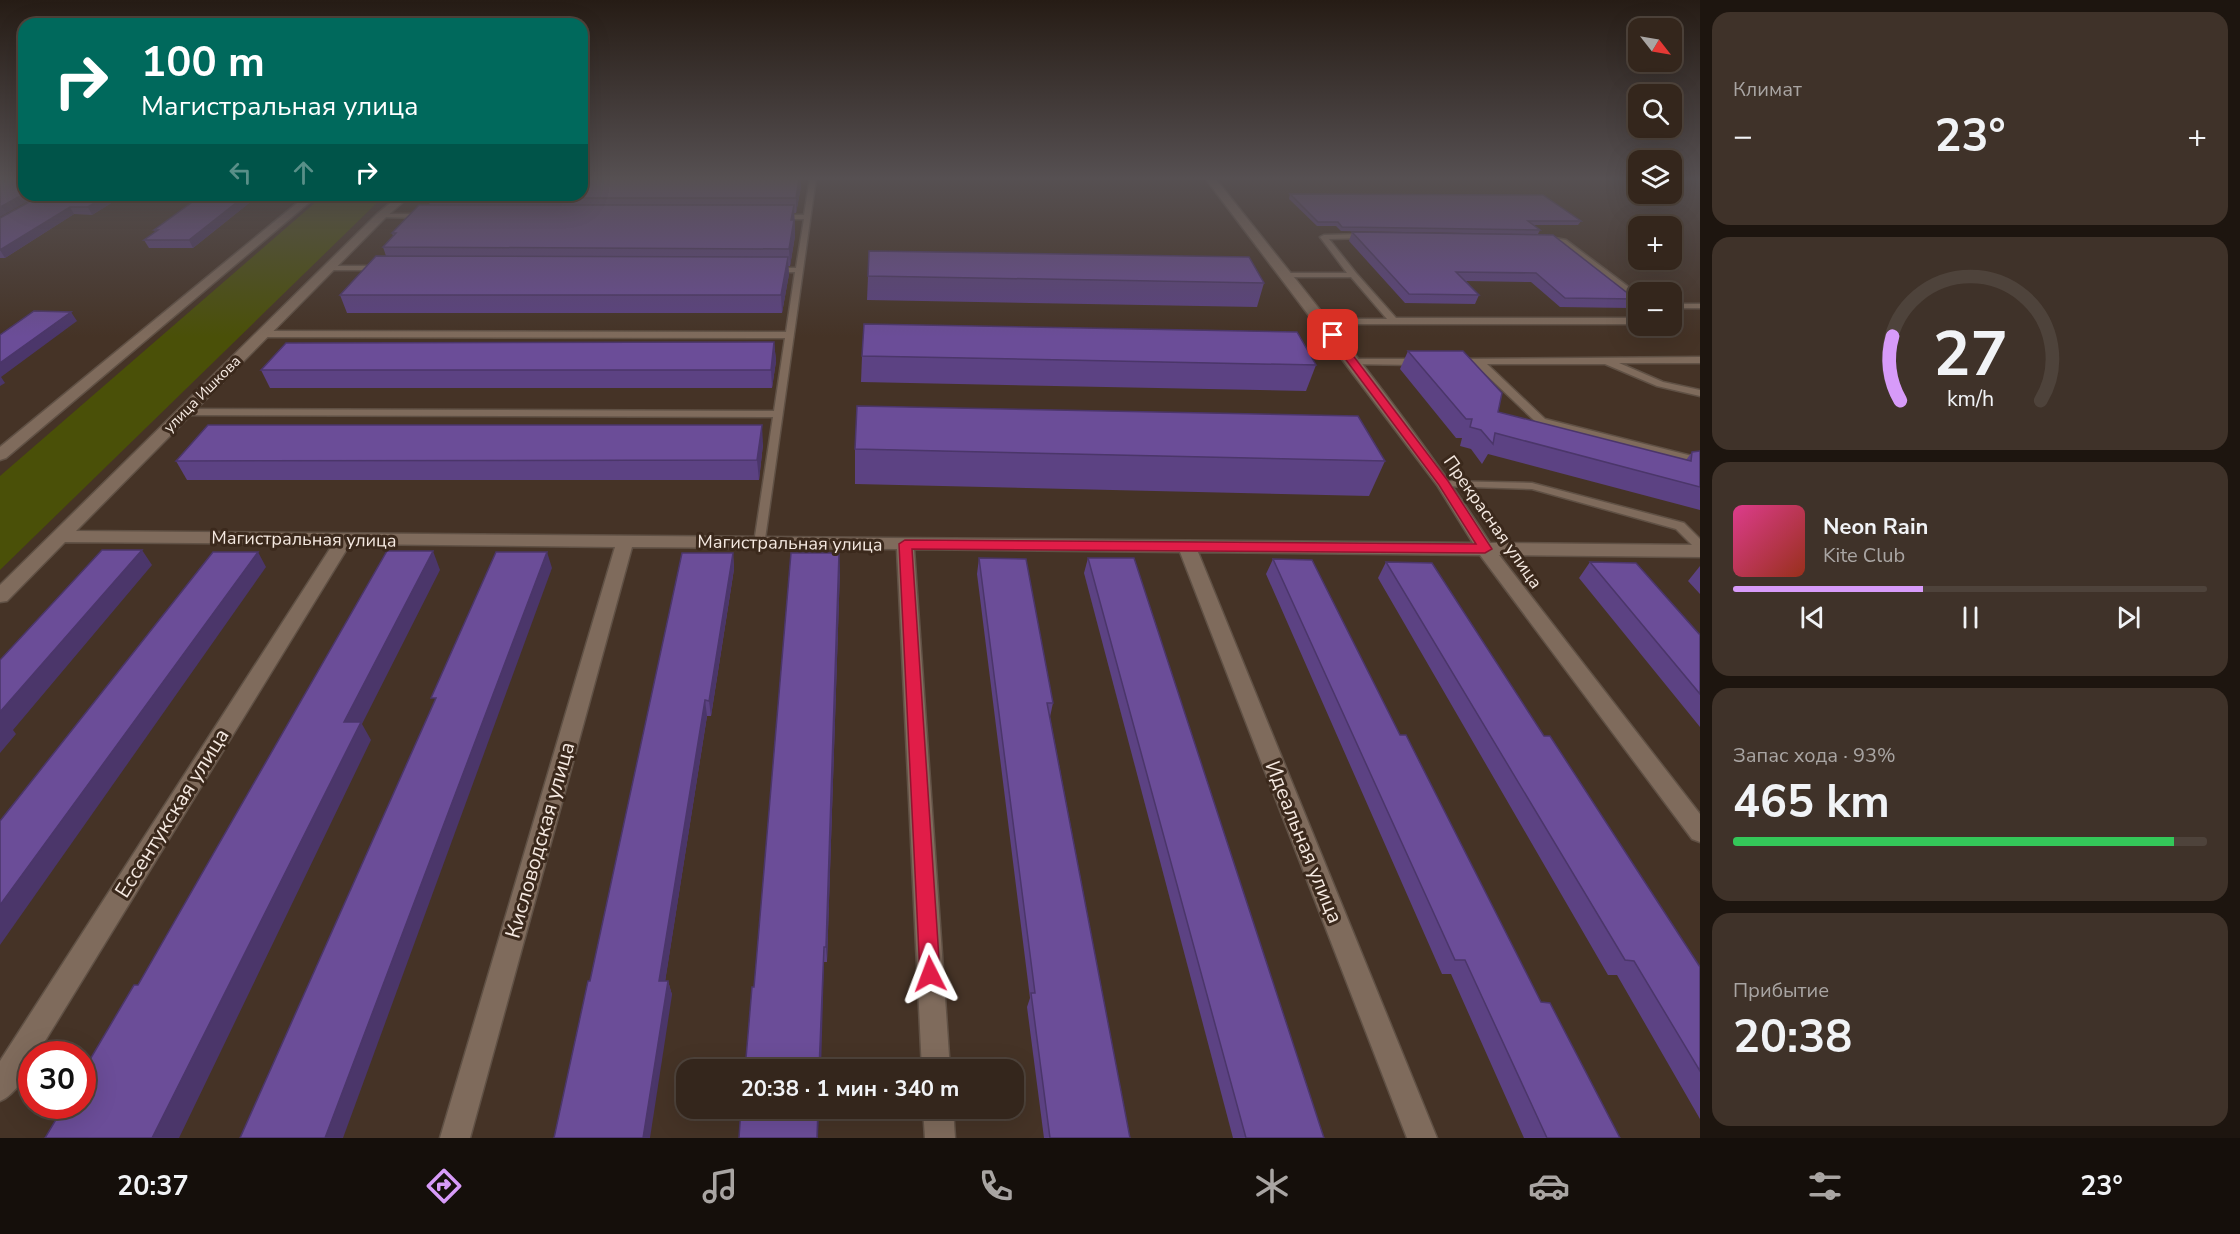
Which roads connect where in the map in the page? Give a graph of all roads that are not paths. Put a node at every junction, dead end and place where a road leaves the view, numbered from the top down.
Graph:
1 (270, 231) edge
2 (366, 231) edge
3 (804, 231) edge
4 (1252, 231) edge
5 (1377, 236) edge
6 (1542, 238) edge
7 (329, 268) junction
8 (388, 268) edge
9 (764, 270) edge
10 (799, 270) junction
11 (1287, 275) junction
12 (1353, 275) junction
13 (1628, 291) edge
14 (1682, 306) edge
15 (1700, 306) edge
16 (1394, 321) junction
17 (1628, 321) edge
18 (1322, 322) junction
19 (262, 334) junction
20 (790, 335) junction
21 (1603, 359) junction
22 (1700, 360) edge
23 (1353, 362) junction
24 (1433, 362) edge
25 (1444, 362) edge
26 (1479, 362) junction
27 (1700, 393) edge
28 (184, 412) junction
29 (778, 414) junction
30 (0, 455) edge
31 (1700, 461) edge
32 (1444, 484) junction
33 (59, 536) junction
34 (345, 539) junction
35 (625, 542) junction
36 (760, 543) junction
37 (905, 544) junction
38 (1700, 546) edge
39 (1187, 547) junction
40 (1485, 549) junction
41 (1700, 551) edge
42 (0, 596) edge
43 (1700, 832) edge
44 (935, 1059) edge
45 (0, 1087) edge
46 (939, 1119) edge
47 (455, 1138) edge
48 (940, 1138) edge
49 (1422, 1138) edge

1 - 30 street
2 - 7 street, улица Ишкова
3 - 10 lane
4 - 11 street, Прекрасная улица
5 - 12 lane
6 - 13 lane
7 - 8 lane
7 - 19 street, улица Ишкова
9 - 10 lane
10 - 20 lane
11 - 12 lane
11 - 18 street, Прекрасная улица
12 - 16 lane
14 - 15 lane
16 - 17 lane
16 - 18 lane
18 - 23 street, Прекрасная улица
19 - 20 lane
19 - 28 street, улица Ишкова
20 - 29 lane
21 - 22 lane
21 - 26 lane
21 - 27 lane
23 - 24 lane
23 - 32 street, Прекрасная улица
25 - 26 lane
26 - 31 lane
28 - 29 lane
28 - 33 street, улица Ишкова
29 - 36 lane
32 - 38 lane
32 - 40 street, Прекрасная улица
33 - 34 street, Магистральная улица
33 - 42 street, улица Ишкова
34 - 35 street, Магистральная улица
34 - 45 street, Ессентукская улица
35 - 36 street, Магистральная улица
35 - 47 street, Кисловодская улица
36 - 37 street, Магистральная улица
37 - 39 street, Магистральная улица
37 - 44 street
39 - 40 street, Магистральная улица
39 - 49 street, Идеальная улица
40 - 41 street, Магистральная улица
40 - 43 street, Прекрасная улица
46 - 48 street

